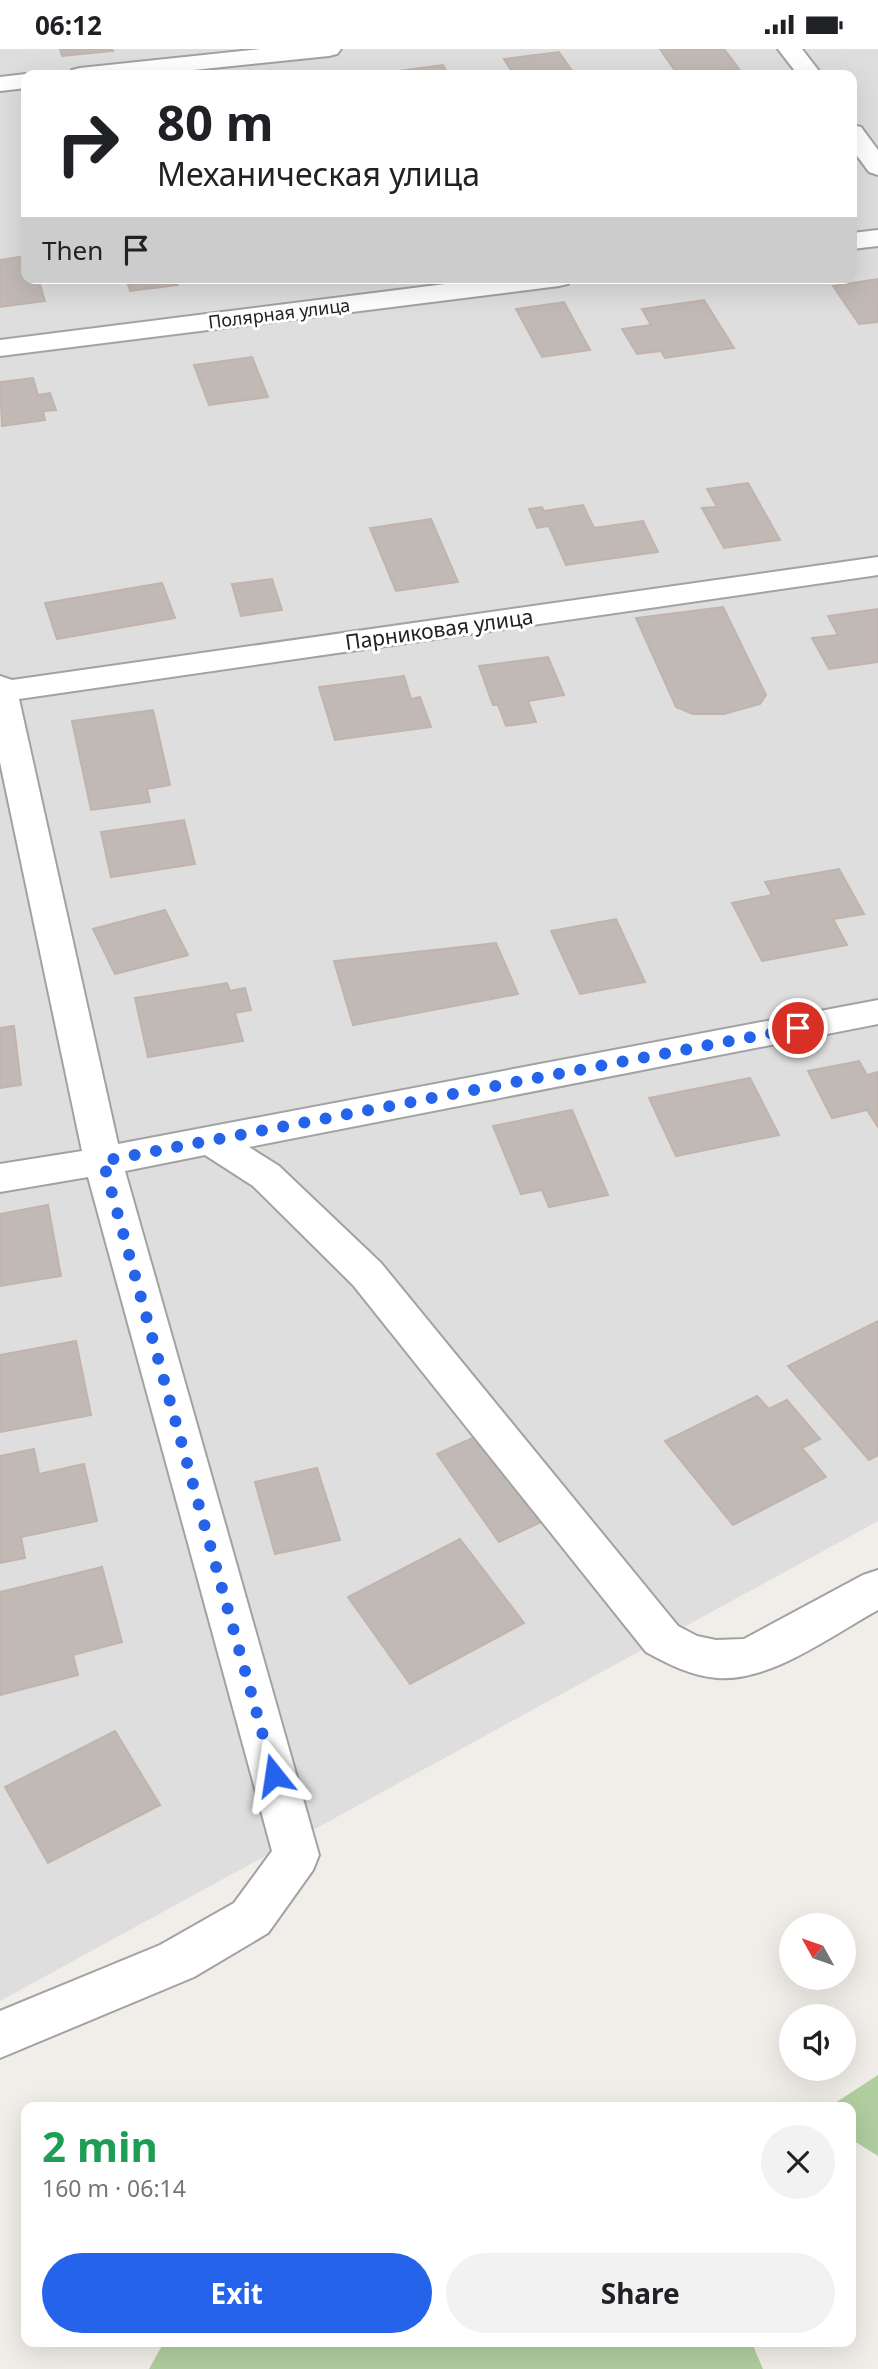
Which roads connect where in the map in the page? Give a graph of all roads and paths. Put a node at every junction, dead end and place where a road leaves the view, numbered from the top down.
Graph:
1 (329, 49) edge
2 (790, 49) edge
3 (128, 70) edge
4 (806, 70) edge
5 (21, 82) edge
6 (0, 84) edge
7 (857, 139) edge
8 (878, 167) edge
9 (878, 238) edge
10 (857, 240) edge
11 (511, 284) edge
12 (0, 348) edge
13 (878, 566) edge
14 (0, 690) edge
15 (878, 1012) edge
16 (211, 1141) junction
17 (103, 1161) junction
18 (0, 1178) edge
19 (878, 1588) edge
20 (0, 2035) edge

1 - 3 street
2 - 4 street
5 - 6 street
7 - 8 street
9 - 10 street
11 - 12 street, Полярная улица
13 - 14 street, Парниковая улица
14 - 17 street
15 - 16 street
16 - 17 street
16 - 19 street
17 - 18 street
17 - 20 street

